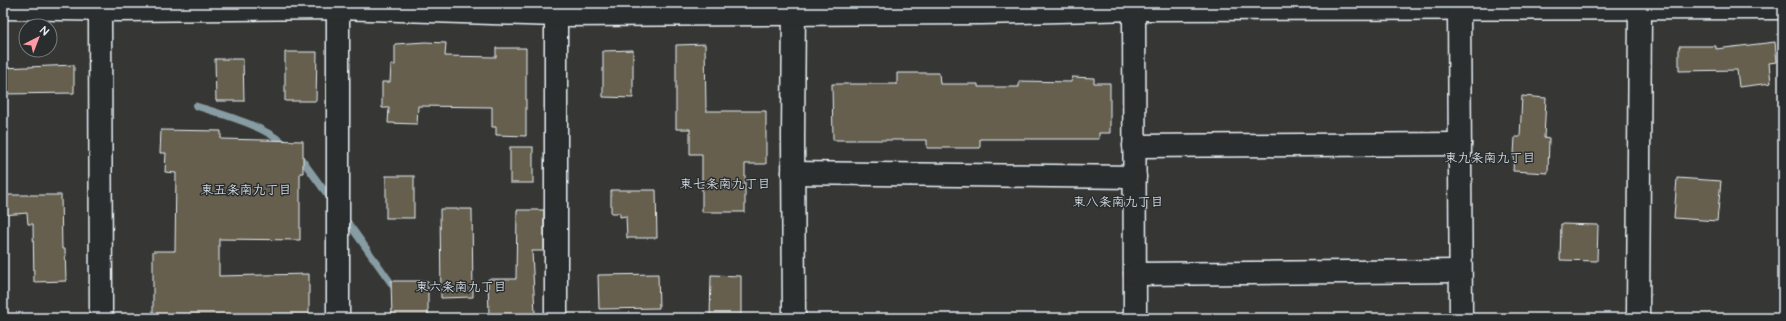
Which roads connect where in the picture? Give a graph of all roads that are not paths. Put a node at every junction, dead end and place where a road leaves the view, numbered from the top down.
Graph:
1 (338, 6) edge
2 (1296, 6) edge
3 (3, 8) edge
4 (112, 8) edge
5 (794, 8) edge
6 (1640, 8) junction
7 (1783, 8) edge
8 (556, 9) edge
9 (1134, 9) junction
10 (1459, 9) junction
11 (1460, 144) junction
12 (1134, 146) junction
13 (793, 173) junction
14 (1134, 178) junction
15 (1460, 271) junction
16 (1135, 274) junction
17 (101, 318) edge
18 (338, 318) edge
19 (556, 318) edge
20 (794, 318) edge
21 (1136, 318) edge
22 (1460, 318) edge
23 (1638, 318) edge

1 - 4 street
1 - 8 street
1 - 18 street
2 - 9 street
2 - 10 street
3 - 4 street
4 - 17 street
5 - 8 street
5 - 9 street
5 - 13 street
6 - 7 street
6 - 10 street
6 - 23 street
8 - 19 street
9 - 12 street
10 - 11 street
11 - 12 street
11 - 15 street
12 - 14 street
13 - 14 street
13 - 20 street
14 - 16 street
15 - 16 street
15 - 22 street
16 - 21 street

